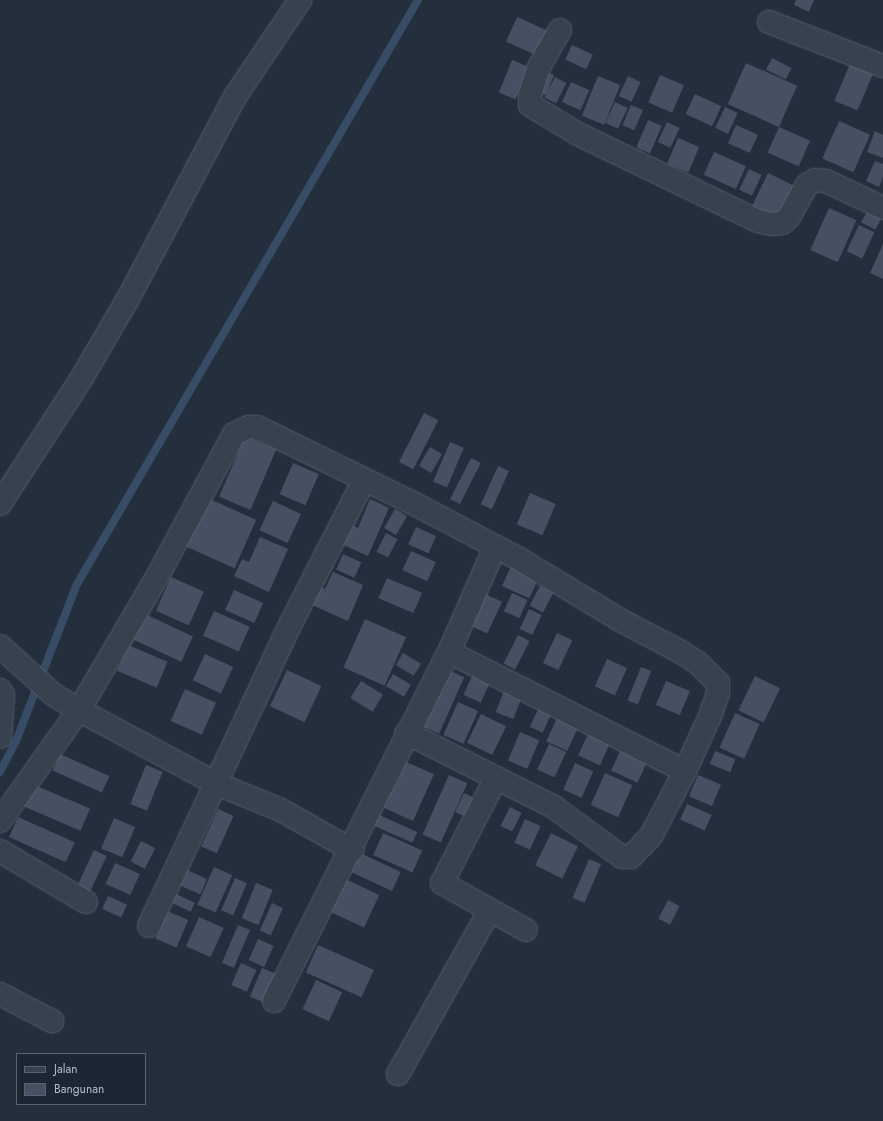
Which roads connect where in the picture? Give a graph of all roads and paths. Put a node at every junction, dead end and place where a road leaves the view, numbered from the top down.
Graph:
1 (300, 0) edge
2 (769, 22) dead end
3 (560, 30) dead end
4 (883, 66) edge
5 (883, 208) edge
6 (364, 480) junction
7 (0, 504) edge
8 (495, 548) junction
9 (0, 646) edge
10 (449, 652) junction
11 (0, 690) edge
12 (80, 710) junction
13 (407, 734) junction
14 (0, 737) edge
15 (685, 770) junction
16 (496, 778) junction
17 (217, 784) junction
18 (0, 821) edge
19 (352, 850) junction
20 (0, 851) edge
21 (86, 902) dead end
22 (490, 910) junction
23 (149, 926) dead end
24 (526, 930) dead end
25 (0, 994) edge
26 (274, 1001) dead end
27 (52, 1022) dead end
28 (398, 1074) dead end

1 - 7 street
2 - 4 street
3 - 5 street
6 - 8 street
6 - 12 street
6 - 17 street
8 - 10 street
8 - 15 street
9 - 12 street
10 - 13 street
10 - 15 street
11 - 14 street
12 - 17 street
12 - 18 street
13 - 16 street
13 - 19 street
15 - 16 street
16 - 22 street
17 - 19 street
17 - 23 street
19 - 26 street
20 - 21 street
22 - 24 street
22 - 28 street
25 - 27 street

